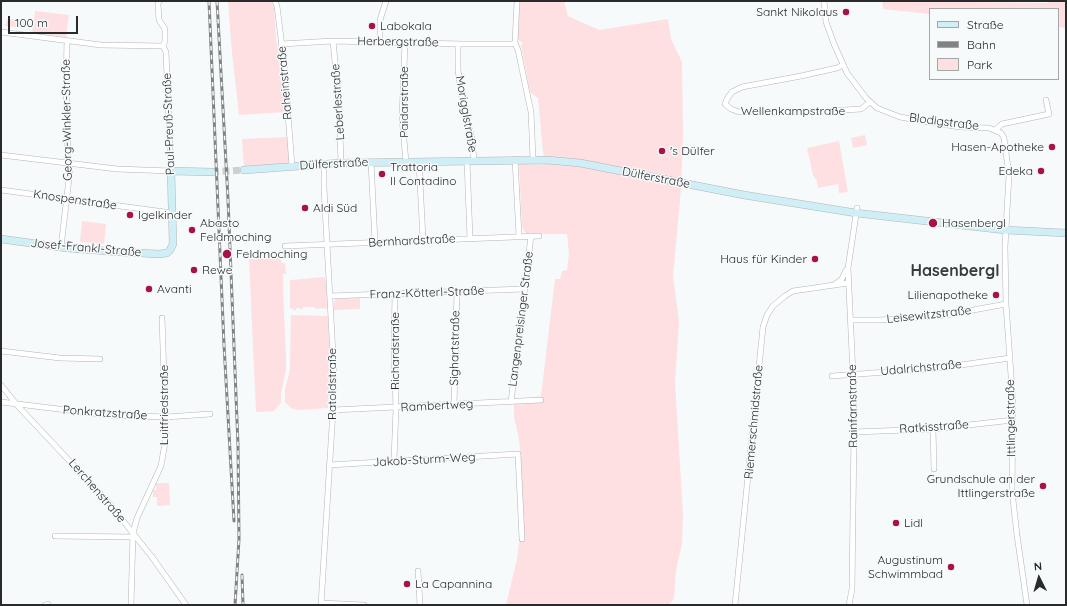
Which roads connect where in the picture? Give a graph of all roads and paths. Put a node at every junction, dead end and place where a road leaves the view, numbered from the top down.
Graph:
1 (159, 1) edge
2 (276, 1) edge
3 (386, 1) edge
4 (517, 1) edge
5 (824, 1) edge
6 (1, 32) edge
7 (67, 41) junction
8 (333, 41) junction
9 (380, 42) junction
10 (404, 42) junction
11 (515, 43) junction
12 (281, 44) junction
13 (458, 44) junction
14 (163, 46) junction
15 (843, 65) junction
16 (1046, 100) dead end
17 (870, 102) junction
18 (995, 130) junction
19 (1, 155) edge
20 (515, 159) junction
21 (533, 159) junction
22 (471, 160) junction
23 (371, 162) junction
24 (406, 162) junction
25 (419, 162) junction
26 (341, 163) junction
27 (70, 164) junction
28 (324, 164) junction
29 (292, 166) junction
30 (244, 170) tunnel mouth
31 (171, 171) junction
32 (212, 172) tunnel mouth
33 (1, 190) edge
34 (67, 200) junction
35 (857, 210) junction
36 (172, 213) junction
37 (1005, 230) junction
38 (1066, 233) edge
39 (519, 236) junction
40 (531, 236) junction
41 (539, 236) dead end
42 (470, 238) junction
43 (1, 239) edge
44 (423, 240) junction
45 (375, 242) junction
46 (326, 245) junction
47 (285, 246) dead end
48 (61, 247) junction
49 (170, 250) joint
50 (848, 268) junction
51 (848, 283) junction
52 (834, 286) junction
53 (524, 289) junction
54 (456, 292) junction
55 (395, 294) junction
56 (330, 296) junction
57 (1006, 304) junction
58 (162, 318) dead end
59 (851, 320) junction
60 (1, 351) edge
61 (1010, 358) junction
62 (100, 359) dead end
63 (853, 374) junction
64 (832, 376) dead end
65 (1, 384) edge
66 (542, 400) dead end
67 (1, 402) edge
68 (511, 402) junction
69 (18, 405) junction
70 (454, 405) junction
71 (396, 408) junction
72 (333, 410) junction
73 (210, 414) dead end
74 (166, 417) junction
75 (1013, 420) junction
76 (933, 429) junction
77 (854, 432) junction
78 (394, 461) junction
79 (329, 465) junction
80 (934, 469) dead end
81 (133, 535) junction
82 (55, 536) dead end
83 (522, 539) dead end
84 (418, 571) dead end
85 (321, 604) edge
86 (131, 605) edge
87 (186, 605) edge
88 (364, 605) edge
89 (420, 605) edge
90 (735, 605) edge
91 (849, 605) edge
92 (1028, 605) edge

1 - 14 street, Paul-Preuß-Straße
2 - 12 street, Raheinstraße
3 - 9 street
4 - 11 street
5 - 15 street, Blodigstraße
6 - 7 street
7 - 14 street
7 - 27 street, Georg-Winkler-Straße
8 - 9 street, Herbergstraße
8 - 12 street, Herbergstraße
8 - 26 street, Leberlestraße
9 - 10 street, Herbergstraße
10 - 13 street, Herbergstraße
10 - 24 street, Paidarstraße
11 - 13 street, Herbergstraße
11 - 21 street
12 - 29 street, Raheinstraße
13 - 22 street, Morigglstraße
14 - 31 street, Paul-Preuß-Straße
15 - 17 street, Blodigstraße
15 - 17 street, Wellenkampstraße
16 - 18 street
17 - 18 street, Blodigstraße
18 - 37 street, Blodigstraße
19 - 27 street
20 - 21 main road, Dülferstraße
20 - 22 main road, Dülferstraße
20 - 39 street, Langenpreisinger Straße
21 - 35 main road, Dülferstraße
22 - 25 main road, Dülferstraße
22 - 42 street, Morigglstraße
23 - 24 main road, Dülferstraße
23 - 26 main road, Dülferstraße
23 - 45 street
24 - 25 main road, Dülferstraße
25 - 44 street
26 - 28 main road, Dülferstraße
27 - 31 street
27 - 34 street, Georg-Winkler-Straße
28 - 29 main road, Dülferstraße
28 - 46 street, Ratoldstraße
29 - 30 main road, Dülferstraße
31 - 32 main road
31 - 36 main road, Paul-Preuß-Straße
33 - 34 street, Knospenstraße
34 - 36 street, Knospenstraße
34 - 48 street, Georg-Winkler-Straße
35 - 37 main road, Dülferstraße
35 - 50 street, Rainfarnstraße
36 - 49 main road, Paul-Preuß-Straße
37 - 38 main road, Dülferstraße
37 - 57 street, Ittlingerstraße
39 - 40 street, Bernhardstraße
39 - 42 street, Bernhardstraße
40 - 41 street, Bernhardstraße
40 - 53 street, Langenpreisinger Straße
42 - 44 street, Bernhardstraße
43 - 48 main road, Josef-Frankl-Straße
44 - 45 street, Bernhardstraße
45 - 46 street, Bernhardstraße
46 - 47 street, Bernhardstraße
46 - 56 street, Ratoldstraße
48 - 49 main road, Josef-Frankl-Straße
50 - 51 street, Rainfarnstraße
50 - 52 street
51 - 52 street, Riemerschmidstraße
51 - 59 street, Rainfarnstraße
52 - 90 street, Riemerschmidstraße
53 - 54 street, Franz-Kötterl-Straße
53 - 68 street, Langenpreisinger Straße
54 - 55 street, Franz-Kötterl-Straße
54 - 70 street, Sighartstraße
55 - 56 street, Franz-Kötterl-Straße
55 - 71 street, Richardstraße
56 - 72 street, Ratoldstraße
57 - 59 street, Leisewitzstraße
57 - 61 street, Ittlingerstraße
58 - 74 street, Luitfriedstraße
59 - 63 street, Rainfarnstraße
60 - 62 street
61 - 63 street, Udalrichstraße
61 - 75 street, Ittlingerstraße
63 - 64 street, Udalrichstraße
63 - 77 street, Rainfarnstraße
65 - 69 street, Lerchenstraße
66 - 68 street, Rambertweg
67 - 69 street, Ponkratzstraße
68 - 70 street, Rambertweg
69 - 74 street, Ponkratzstraße
69 - 81 street, Lerchenstraße
70 - 71 street, Rambertweg
71 - 72 street, Rambertweg
71 - 78 street, Richardstraße
72 - 79 street, Ratoldstraße
73 - 74 street, Ponkratzstraße
74 - 81 street, Luitfriedstraße
75 - 76 street, Ratkisstraße
75 - 92 street, Ittlingerstraße
76 - 77 street, Ratkisstraße
76 - 80 street
77 - 91 street, Rainfarnstraße
78 - 79 street, Jakob-Sturm-Weg
78 - 83 street, Jakob-Sturm-Weg
79 - 85 street, Ratoldstraße
81 - 82 street
81 - 86 street, Luitfriedstraße
81 - 87 street, Lerchenstraße
84 - 89 street
85 - 88 street

